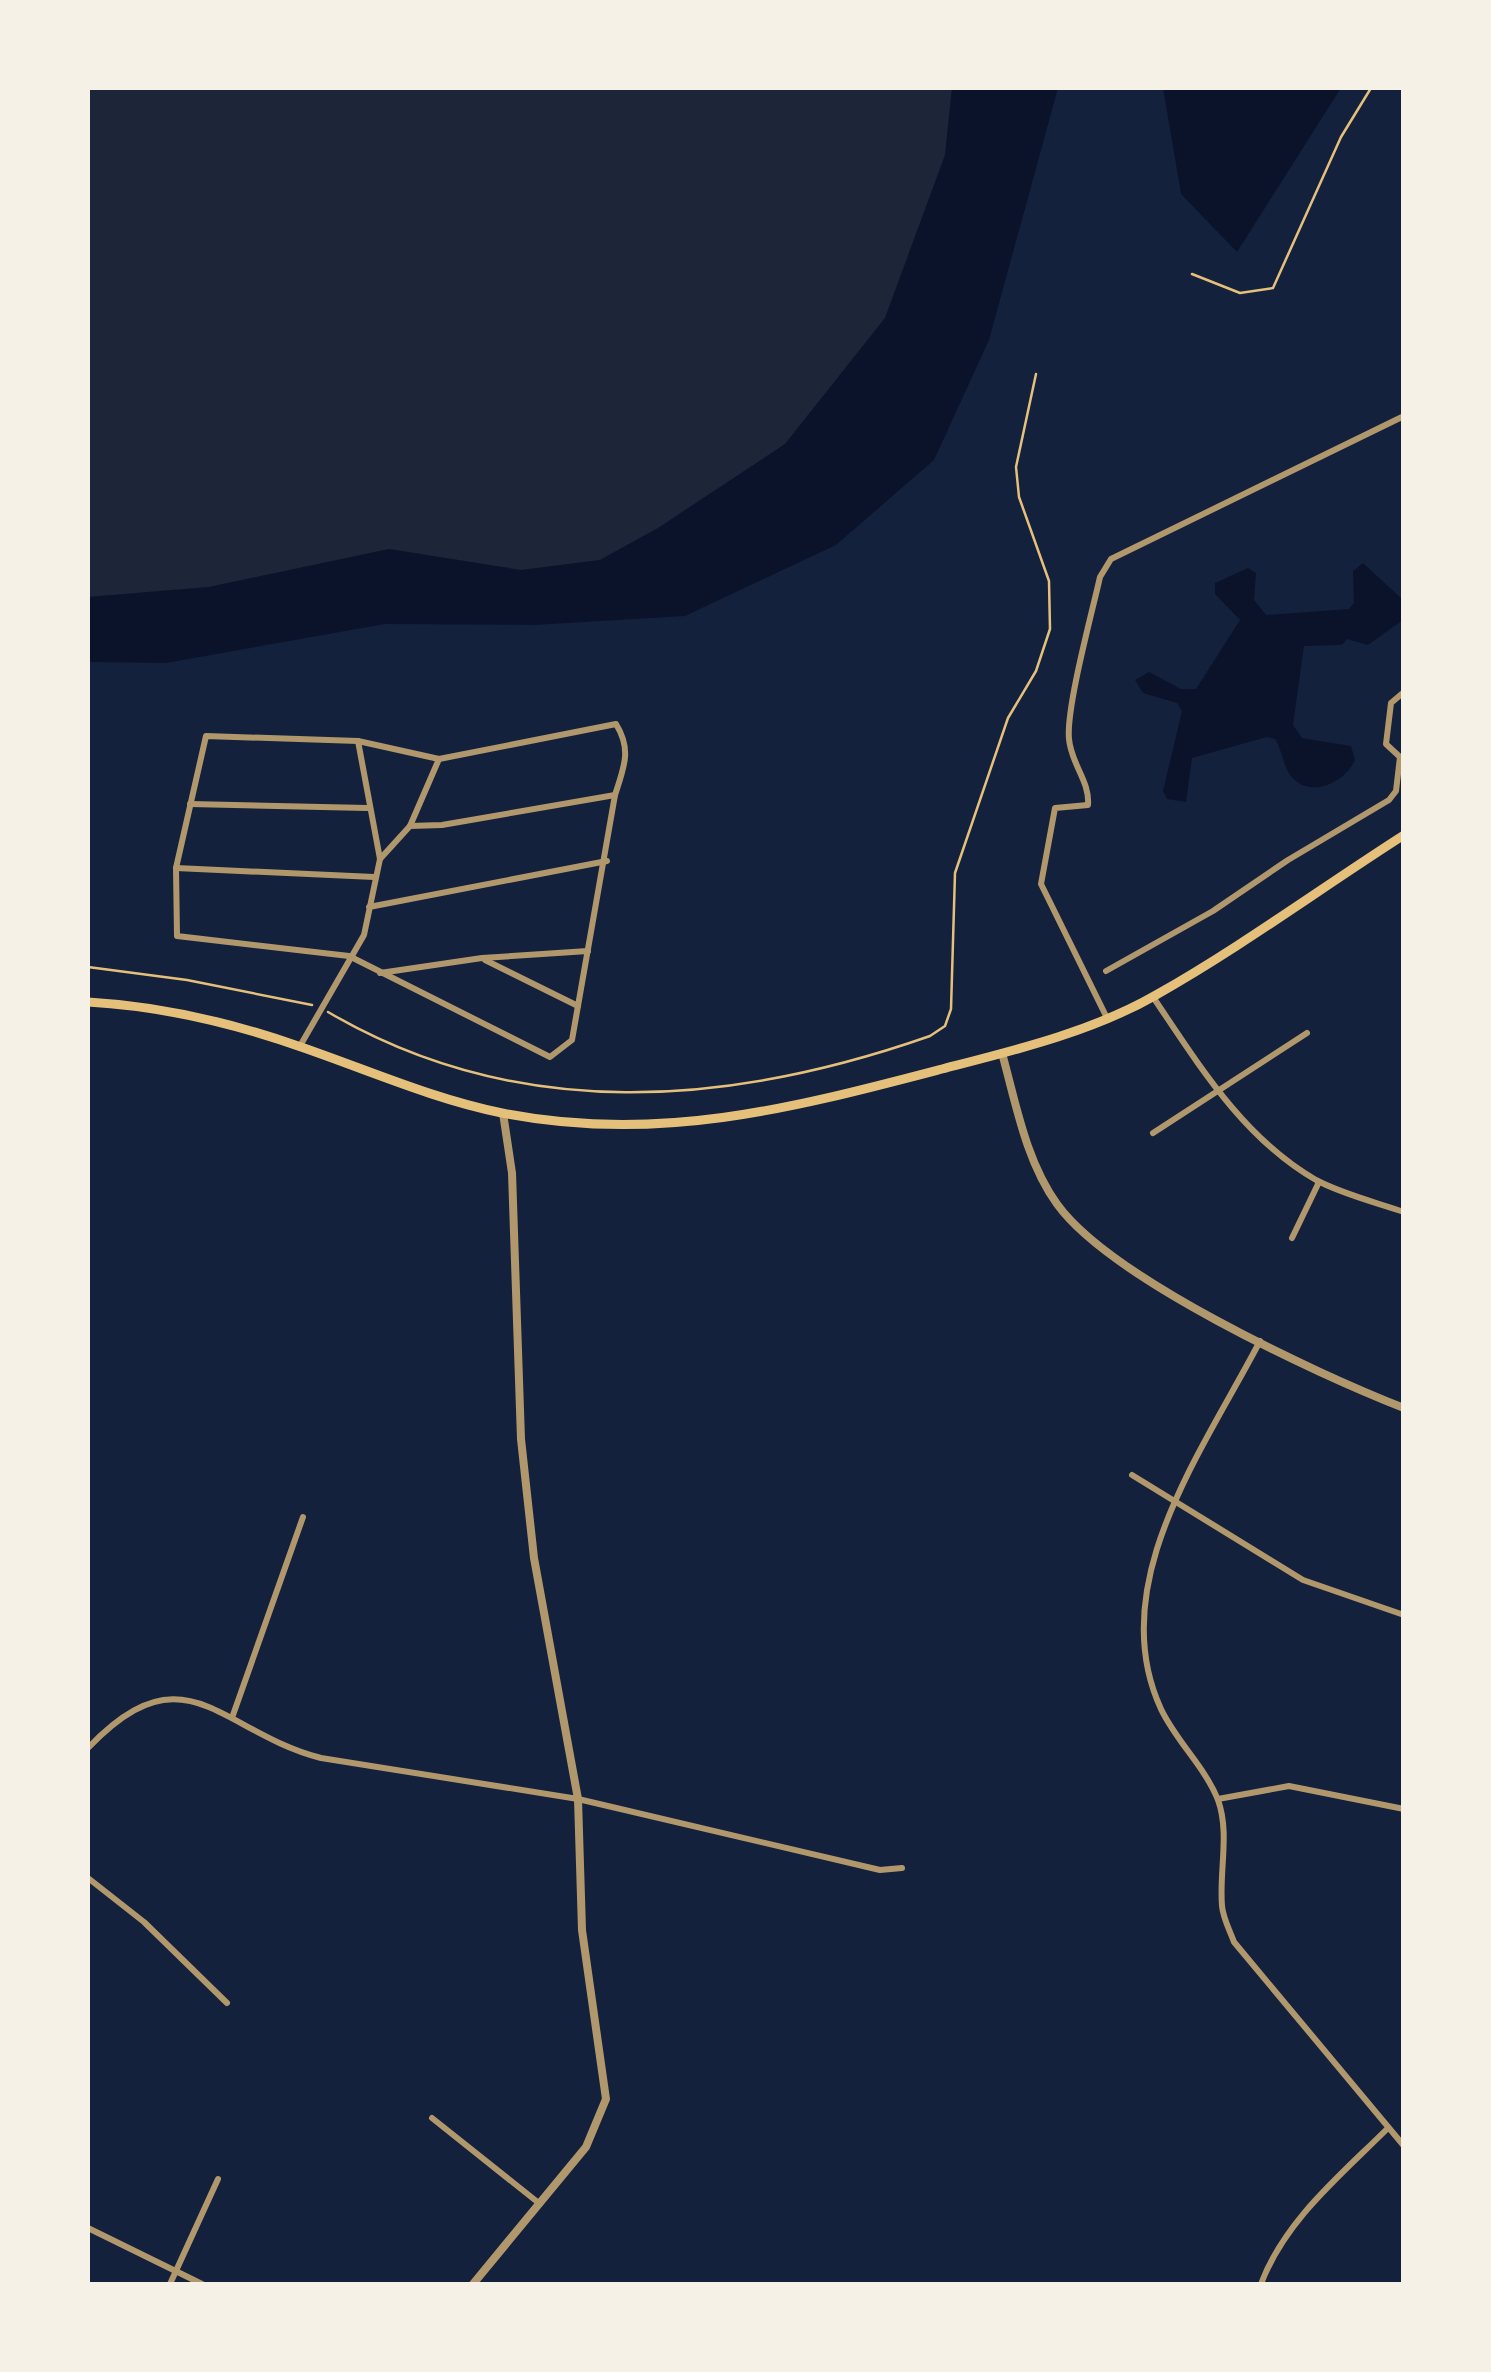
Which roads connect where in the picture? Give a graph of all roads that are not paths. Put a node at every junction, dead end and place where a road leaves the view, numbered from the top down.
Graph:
1 (1404, 416) edge
2 (1404, 692) edge
3 (358, 742) junction
4 (440, 759) junction
5 (615, 795) junction
6 (190, 804) junction
7 (367, 808) junction
8 (410, 826) junction
9 (1404, 835) edge
10 (380, 859) junction
11 (607, 862) junction
12 (176, 868) junction
13 (374, 877) junction
14 (368, 906) junction
15 (588, 951) junction
16 (349, 956) junction
17 (482, 958) junction
18 (1106, 970) dead end
19 (379, 973) junction
20 (1153, 997) junction
21 (88, 1002) edge
22 (578, 1006) junction
23 (1106, 1016) junction
24 (1306, 1033) dead end
25 (300, 1046) junction
26 (1002, 1053) junction
27 (1217, 1092) junction
28 (504, 1113) junction
29 (1153, 1132) dead end
30 (1319, 1182) junction
31 (1404, 1212) edge
32 (1292, 1238) dead end
33 (1260, 1340) junction
34 (1404, 1408) edge
35 (1132, 1474) dead end
36 (1177, 1502) junction
37 (303, 1517) dead end
38 (1404, 1615) edge
39 (233, 1716) junction
40 (88, 1748) edge
41 (578, 1800) junction
42 (1218, 1800) junction
43 (1404, 1809) edge
44 (902, 1868) dead end
45 (88, 1878) edge
46 (227, 2003) dead end
47 (432, 2118) dead end
48 (1388, 2128) junction
49 (1404, 2146) edge
50 (218, 2180) dead end
51 (540, 2204) junction
52 (88, 2228) edge
53 (177, 2270) junction
54 (170, 2284) edge
55 (202, 2284) edge
56 (473, 2284) edge
57 (1261, 2284) edge

1 - 23 street
2 - 18 street
3 - 4 street
3 - 6 street
3 - 7 street
4 - 5 street
4 - 8 street
5 - 8 street
5 - 11 street
6 - 7 street
6 - 12 street
7 - 10 street
8 - 10 street
9 - 20 main road
10 - 13 street
11 - 14 street
11 - 15 street
12 - 13 street
12 - 16 street
13 - 14 street
14 - 16 street
15 - 17 street
15 - 22 street
16 - 19 street
16 - 25 street
17 - 19 street
17 - 22 street
19 - 22 street
20 - 23 main road
20 - 27 street
21 - 25 main road
23 - 26 main road
24 - 27 street
25 - 28 main road
26 - 28 main road
26 - 33 street
27 - 29 street
27 - 30 street
28 - 41 street
30 - 31 street
30 - 32 street
33 - 34 street
33 - 36 street
35 - 36 street
36 - 38 street
36 - 42 street
37 - 39 street
39 - 40 street
39 - 41 street
41 - 44 street
41 - 51 street
42 - 43 street
42 - 48 street
45 - 46 street
47 - 51 street
48 - 49 street
48 - 57 street
50 - 53 street
51 - 56 street
52 - 53 street
53 - 54 street
53 - 55 street

